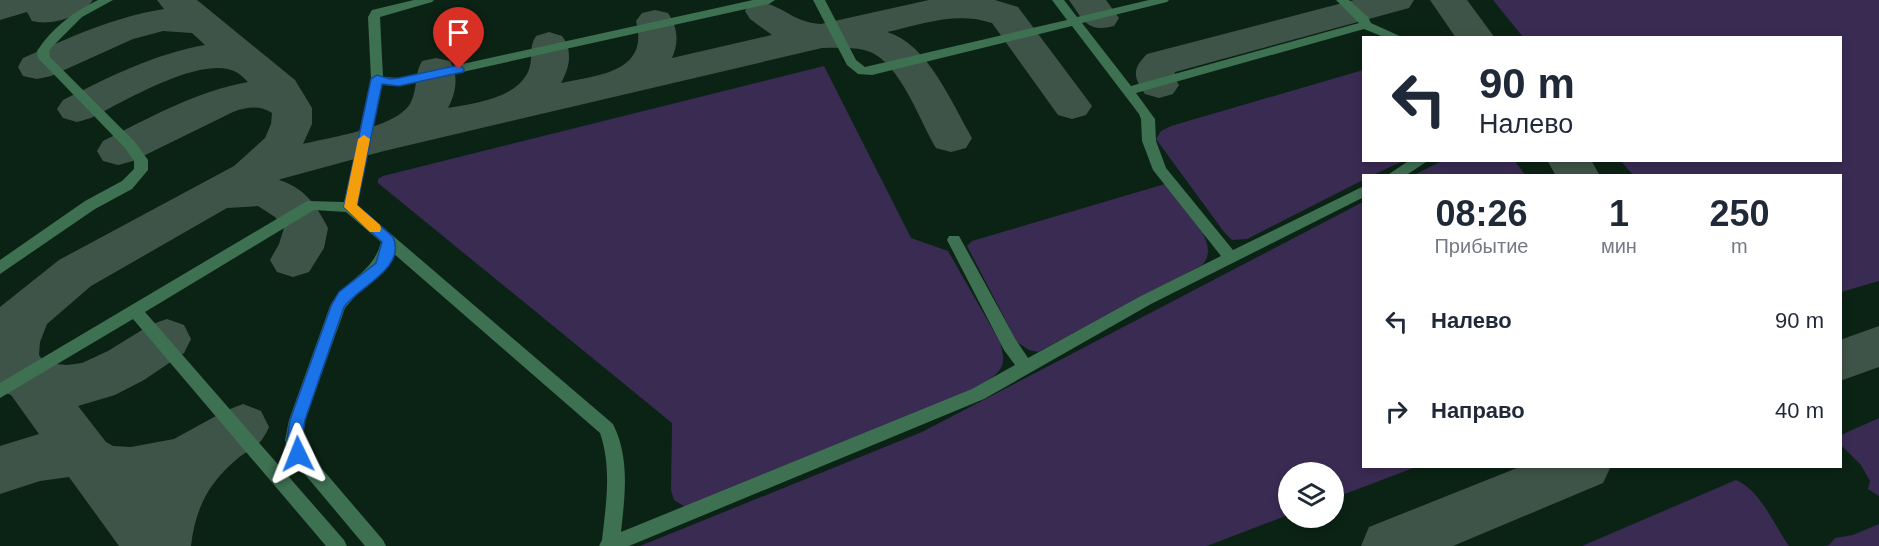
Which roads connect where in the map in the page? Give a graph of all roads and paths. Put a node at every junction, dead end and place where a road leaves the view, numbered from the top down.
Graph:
1 (107, 0) edge
2 (428, 0) edge
3 (769, 0) edge
4 (819, 0) edge
5 (1058, 0) edge
6 (1163, 0) edge
7 (1342, 0) edge
8 (404, 2) edge
9 (1075, 22) junction
10 (1365, 26) junction
11 (1392, 36) edge
12 (377, 79) junction
13 (1127, 91) junction
14 (1418, 162) edge
15 (1397, 174) edge
16 (1362, 192) edge
17 (350, 207) junction
18 (389, 240) junction
19 (954, 240) dead end
20 (1230, 257) junction
21 (0, 268) edge
22 (134, 310) junction
23 (1026, 368) junction
24 (0, 391) edge
25 (609, 545) edge
26 (338, 546) edge
27 (377, 546) edge

1 - 21 lane
2 - 8 lane
3 - 12 lane
4 - 9 lane
5 - 9 lane
6 - 9 lane
7 - 10 lane
8 - 12 lane
9 - 13 lane
10 - 11 lane
10 - 13 lane
12 - 17 lane
13 - 20 lane
14 - 15 lane
16 - 20 lane
17 - 18 lane
17 - 22 lane
18 - 25 lane
18 - 27 lane
19 - 23 lane
20 - 23 lane
22 - 24 lane
22 - 26 lane
23 - 25 lane

